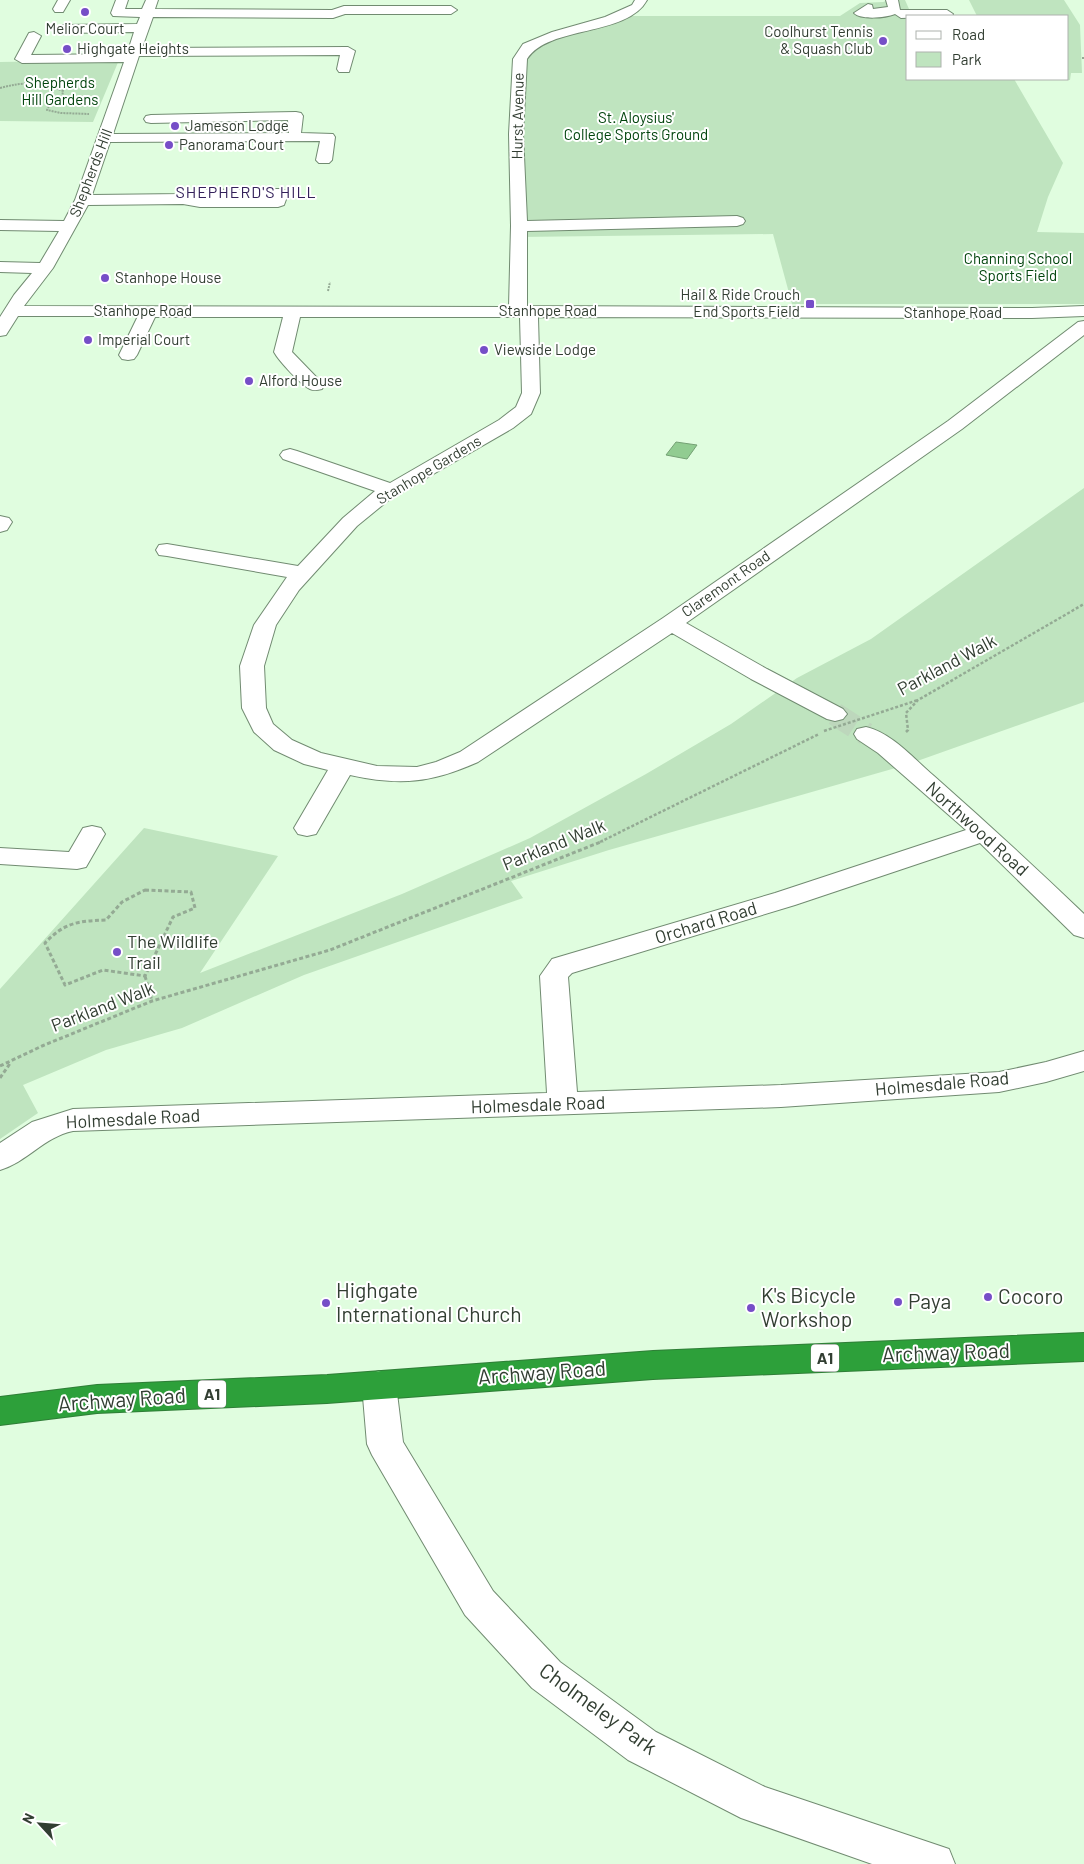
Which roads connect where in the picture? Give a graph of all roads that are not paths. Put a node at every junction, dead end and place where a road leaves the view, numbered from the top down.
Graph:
1 (122, 0) edge
2 (641, 0) edge
3 (892, 0) edge
4 (908, 0) edge
5 (150, 6) edge
6 (311, 6) dead end
7 (868, 8) dead end
8 (344, 10) junction
9 (451, 10) dead end
10 (902, 14) dead end
11 (916, 14) junction
12 (947, 14) dead end
13 (142, 28) junction
14 (63, 29) dead end
15 (34, 36) dead end
16 (133, 55) junction
17 (344, 68) dead end
18 (141, 119) dead end
19 (295, 131) dead end
20 (106, 138) junction
21 (324, 160) dead end
22 (183, 199) junction
23 (83, 200) junction
24 (737, 220) dead end
25 (0, 225) edge
26 (70, 226) junction
27 (520, 226) junction
28 (0, 268) edge
29 (43, 269) junction
30 (64, 270) dead end
31 (8, 307) edge
32 (149, 311) junction
33 (293, 311) junction
34 (524, 311) junction
35 (1084, 311) edge
36 (1084, 326) edge
37 (0, 331) edge
38 (128, 355) dead end
39 (315, 385) dead end
40 (290, 455) dead end
41 (392, 490) junction
42 (0, 522) edge
43 (0, 526) edge
44 (167, 550) dead end
45 (303, 573) junction
46 (671, 623) junction
47 (830, 723) tunnel mouth
48 (866, 734) tunnel mouth
49 (342, 766) junction
50 (307, 828) dead end
51 (92, 834) dead end
52 (984, 834) junction
53 (0, 856) edge
54 (1084, 929) edge
55 (1084, 1061) edge
56 (563, 1104) junction
57 (0, 1159) edge
58 (1084, 1347) edge
59 (379, 1385) junction
60 (0, 1411) edge
61 (934, 1864) edge

1 - 5 street
2 - 27 street, Hurst Avenue
3 - 7 street
4 - 11 street
5 - 8 street
5 - 13 street, Shepherds Hill
6 - 8 street
8 - 9 street
10 - 11 street
11 - 12 street
13 - 14 street
13 - 16 street, Shepherds Hill
15 - 16 street
16 - 17 street
16 - 20 street, Shepherds Hill
18 - 19 street
20 - 21 street
20 - 23 street, Shepherds Hill
22 - 22 street
22 - 23 street
23 - 26 street, Shepherds Hill
24 - 27 street
25 - 26 street
26 - 29 street, Shepherds Hill
27 - 34 street, Hurst Avenue
28 - 29 street
29 - 30 street
29 - 31 street, Shepherds Hill
31 - 32 street, Stanhope Road
31 - 37 street, Shepherds Hill
32 - 33 street, Stanhope Road
32 - 38 street
33 - 34 street, Stanhope Road
33 - 39 street
34 - 35 street, Stanhope Road
34 - 41 street, Stanhope Gardens
36 - 46 street, Claremont Road
40 - 41 street
41 - 45 street, Stanhope Gardens
42 - 43 street
44 - 45 street
45 - 49 street, Stanhope Gardens
46 - 47 street
46 - 49 street, Claremont Road
48 - 52 street, Northwood Road
49 - 50 street
51 - 53 street
52 - 54 street, Northwood Road
52 - 56 street, Orchard Road
55 - 56 street, Holmesdale Road
56 - 57 street, Holmesdale Road
58 - 59 highway, Archway Road / A1
59 - 60 highway, Archway Road / A1
59 - 61 street, Cholmeley Park

